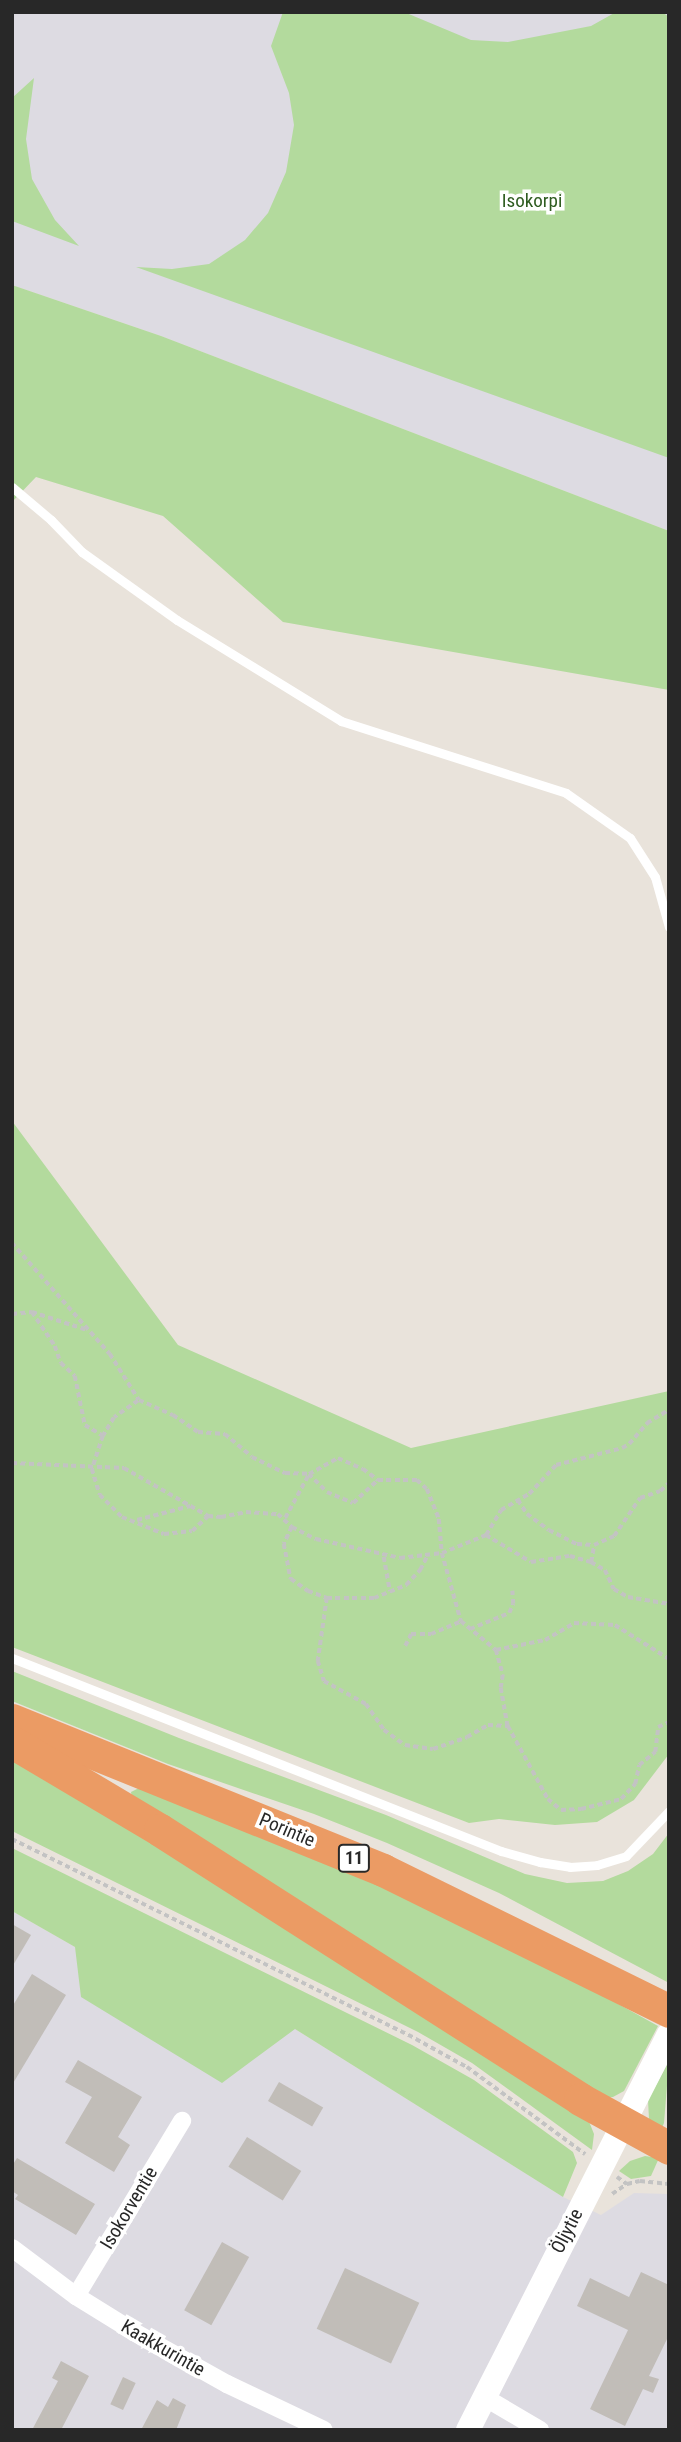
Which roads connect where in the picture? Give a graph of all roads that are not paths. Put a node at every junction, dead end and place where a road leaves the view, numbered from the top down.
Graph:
1 (12, 487) edge
2 (669, 928) edge
3 (12, 1658) edge
4 (12, 1720) edge
5 (12, 1742) edge
6 (669, 1811) edge
7 (669, 2011) edge
8 (669, 2034) edge
9 (182, 2121) dead end
10 (623, 2123) junction
11 (669, 2148) edge
12 (12, 2248) edge
13 (76, 2296) junction
14 (484, 2397) junction
15 (324, 2430) edge
16 (468, 2430) edge
17 (540, 2430) edge

1 - 2 lane
3 - 6 lane
4 - 7 highway, Porintie / 11
5 - 10 highway
8 - 10 main road, Öljytie
9 - 13 street, Isokorventie
10 - 11 highway
10 - 14 main road, Öljytie
12 - 13 street, Kaakkurintie
13 - 15 street, Kaakkurintie
14 - 16 main road, Öljytie
14 - 17 street

